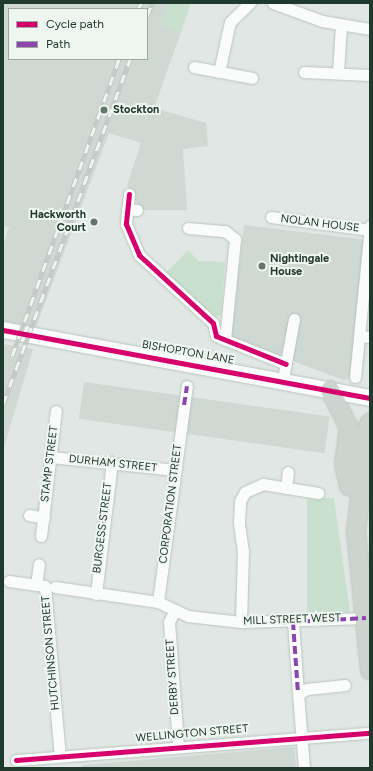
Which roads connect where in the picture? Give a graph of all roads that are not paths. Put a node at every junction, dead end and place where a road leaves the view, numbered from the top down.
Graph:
1 (250, 3) edge
2 (273, 3) edge
3 (341, 26) junction
4 (370, 29) edge
5 (194, 67) dead end
6 (220, 72) junction
7 (304, 72) dead end
8 (338, 72) junction
9 (369, 75) dead end
10 (252, 78) dead end
11 (129, 194) dead end
12 (271, 217) dead end
13 (370, 226) edge
14 (188, 228) dead end
15 (370, 230) edge
16 (294, 319) dead end
17 (3, 330) edge
18 (364, 336) edge
19 (225, 340) junction
20 (286, 364) junction
21 (355, 377) dead end
22 (284, 379) junction
23 (186, 386) dead end
24 (330, 390) junction
25 (370, 398) edge
26 (56, 411) dead end
27 (370, 422) edge
28 (370, 451) edge
29 (51, 457) junction
30 (112, 462) junction
31 (175, 470) junction
32 (288, 472) dead end
33 (349, 486) junction
34 (286, 488) junction
35 (318, 492) dead end
36 (29, 516) dead end
37 (44, 518) junction
38 (356, 532) junction
39 (42, 536) dead end
40 (39, 564) dead end
41 (9, 581) dead end
42 (36, 585) junction
43 (55, 587) dead end
44 (96, 594) junction
45 (158, 602) junction
46 (175, 610) junction
47 (366, 618) junction
48 (242, 622) junction
49 (293, 622) junction
50 (370, 670) edge
51 (345, 685) dead end
52 (298, 694) junction
53 (370, 733) edge
54 (302, 736) junction
55 (178, 746) junction
56 (60, 756) junction
57 (16, 760) dead end
58 (304, 768) edge

1 - 6 street
2 - 3 street
3 - 4 street
3 - 8 street
5 - 6 street
6 - 10 street
7 - 8 street
8 - 9 street
11 - 19 street
12 - 15 street, NOLAN HOUSE
13 - 15 street
14 - 19 street
15 - 18 street
16 - 20 street
17 - 22 street, BISHOPTON LANE
18 - 21 street
19 - 20 street
20 - 22 street
22 - 24 street, BISHOPTON LANE
23 - 31 street, CORPORATION STREET
24 - 25 street, BISHOPTON LANE
24 - 33 main road
26 - 29 street, STAMP STREET
27 - 33 main road
28 - 38 main road
29 - 30 street, DURHAM STREET
29 - 37 street, STAMP STREET
30 - 31 street, DURHAM STREET
30 - 44 street, BURGESS STREET
31 - 45 street, CORPORATION STREET
32 - 34 street
33 - 38 main road
34 - 35 street
34 - 48 street
36 - 37 street, STAMP STREET
37 - 39 street, STAMP STREET
38 - 47 main road
40 - 42 street
41 - 42 street, HUTCHINSON STREET
42 - 56 street, HUTCHINSON STREET
43 - 44 street, MILL STREET WEST
44 - 45 street, MILL STREET WEST
45 - 46 street, MILL STREET WEST
46 - 48 street, MILL STREET WEST
46 - 55 street, DERBY STREET
47 - 49 street, MILL STREET WEST
47 - 50 main road
48 - 49 street, MILL STREET WEST
49 - 52 street
51 - 52 street
52 - 54 street
53 - 54 street, WELLINGTON STREET
54 - 55 street, WELLINGTON STREET
54 - 58 street
55 - 56 street, WELLINGTON STREET
56 - 57 street, WELLINGTON STREET

